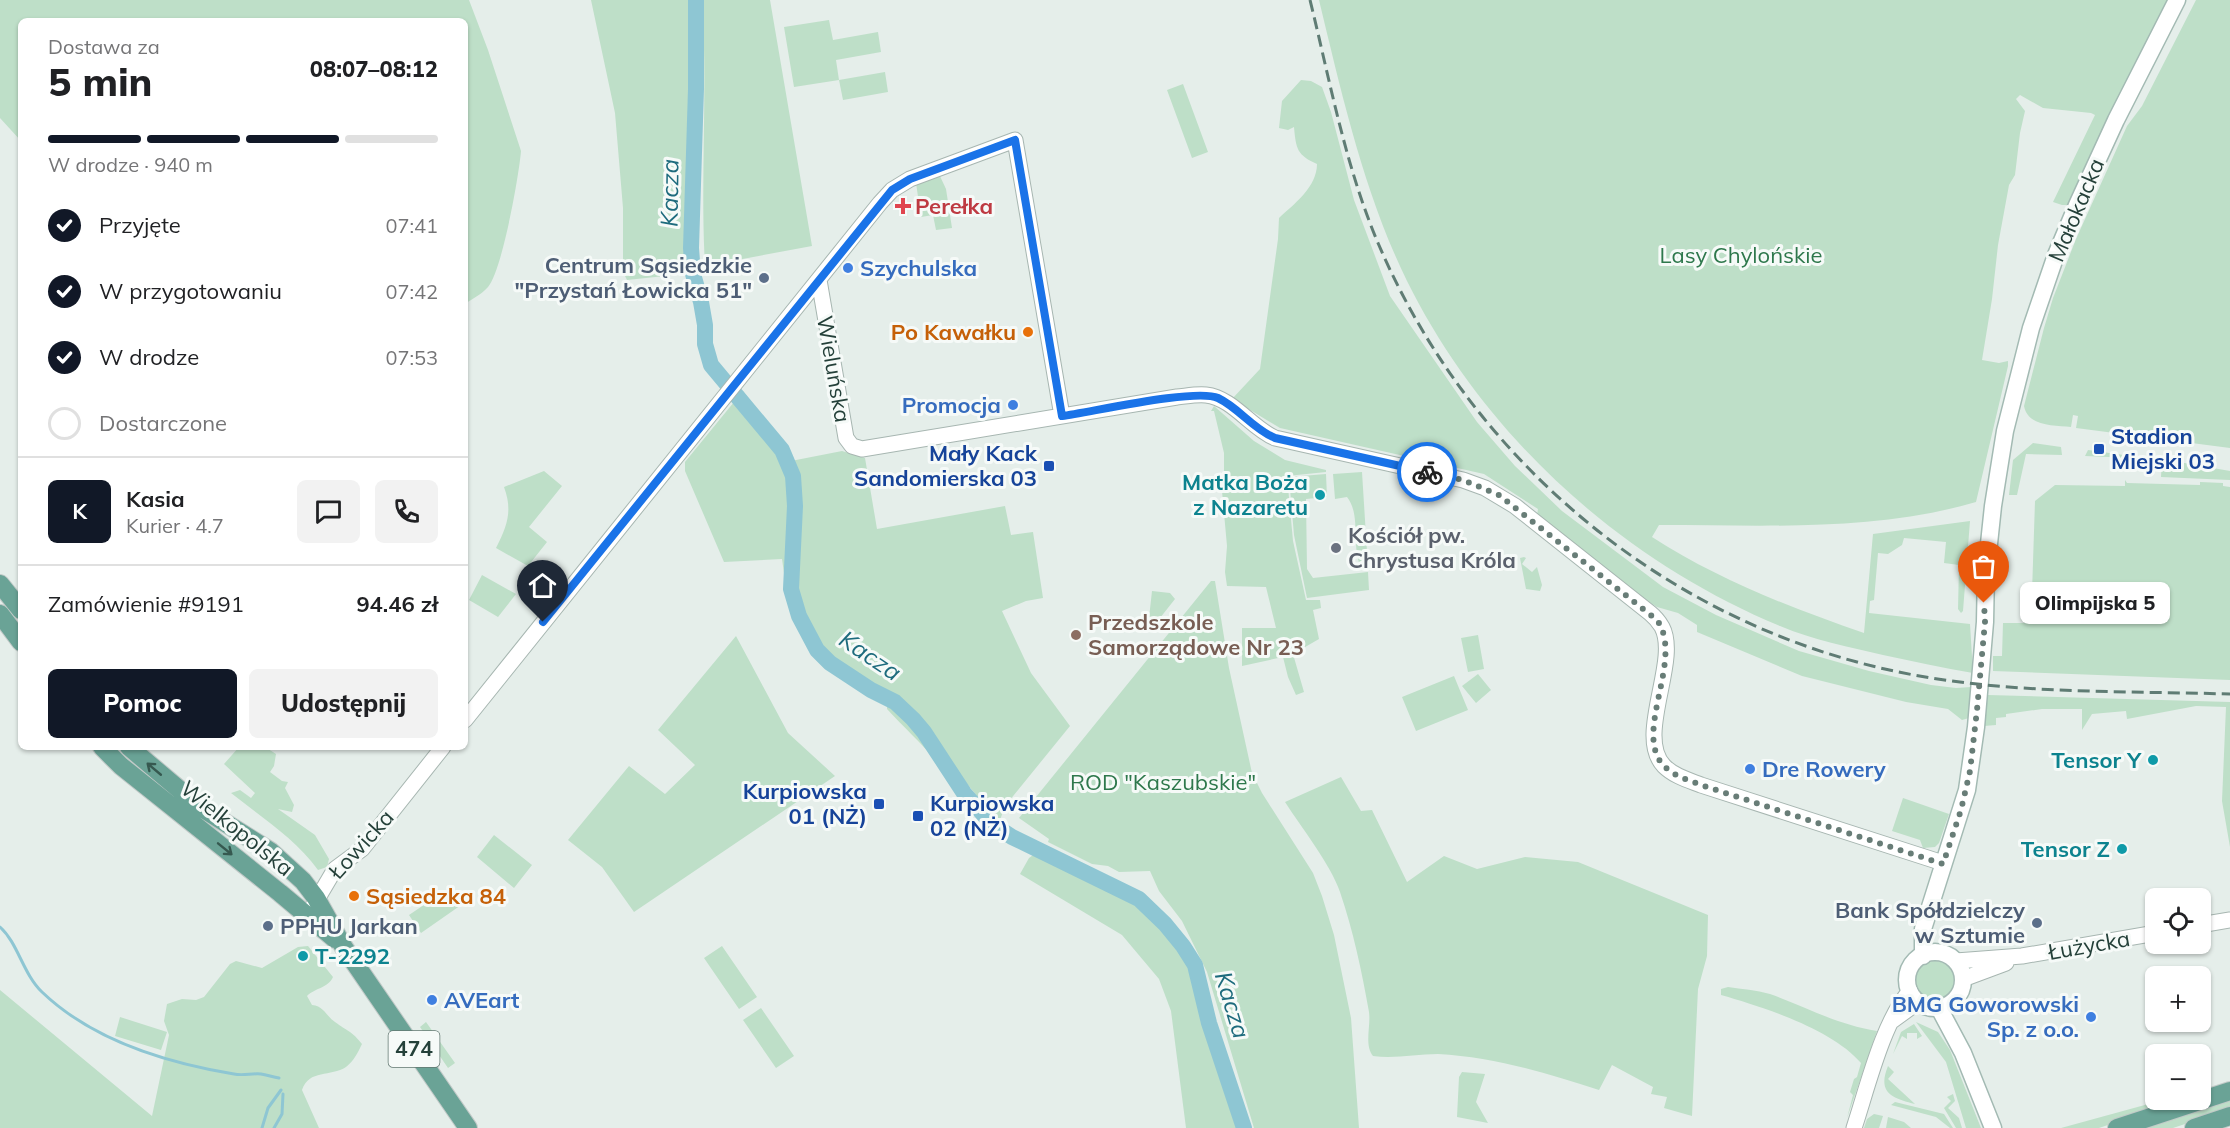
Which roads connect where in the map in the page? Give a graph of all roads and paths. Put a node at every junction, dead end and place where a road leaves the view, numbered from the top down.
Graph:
1 (2177, 0) edge
2 (819, 280) junction
3 (1062, 416) junction
4 (0, 584) edge
5 (18, 606) edge
6 (0, 614) edge
7 (18, 638) edge
8 (468, 716) edge
9 (105, 750) edge
10 (133, 750) edge
11 (441, 750) edge
12 (1943, 864) junction
13 (316, 898) junction
14 (308, 916) junction
15 (2230, 920) edge
16 (2211, 923) edge
17 (2145, 935) edge
18 (343, 946) junction
19 (1929, 954) junction
20 (2022, 956) junction
21 (1956, 961) junction
22 (1963, 979) junction
23 (1914, 996) junction
24 (1946, 1005) junction
25 (2230, 1091) edge
26 (2230, 1116) edge
27 (468, 1128) edge
28 (1854, 1128) edge
29 (1993, 1128) edge
30 (2117, 1128) edge
31 (2194, 1128) edge

1 - 12 main road, Małokacka
2 - 3 street, Wieluńska
2 - 3 street
2 - 8 street
3 - 12 street
4 - 5 main road
6 - 7 main road
9 -> 14 main road, Wielkopolska / 474
13 -> 10 main road, Wielkopolska / 474
11 - 13 street, Łowicka
12 - 19 main road, Małokacka
13 - 14 street, Łowicka
13 - 18 main road, Wielkopolska / 474
14 - 18 main road, Wielkopolska / 474
15 - 16 street
17 - 20 street, Łużycka
18 - 27 main road, Wielkopolska / 474
19 - 21 main road
19 - 23 main road
20 - 21 street, Łużycka
20 - 22 street, Łużycka
21 - 22 main road
22 - 24 main road
23 - 24 main road
23 - 28 street
24 - 29 main road
25 - 30 main road
26 - 31 main road

